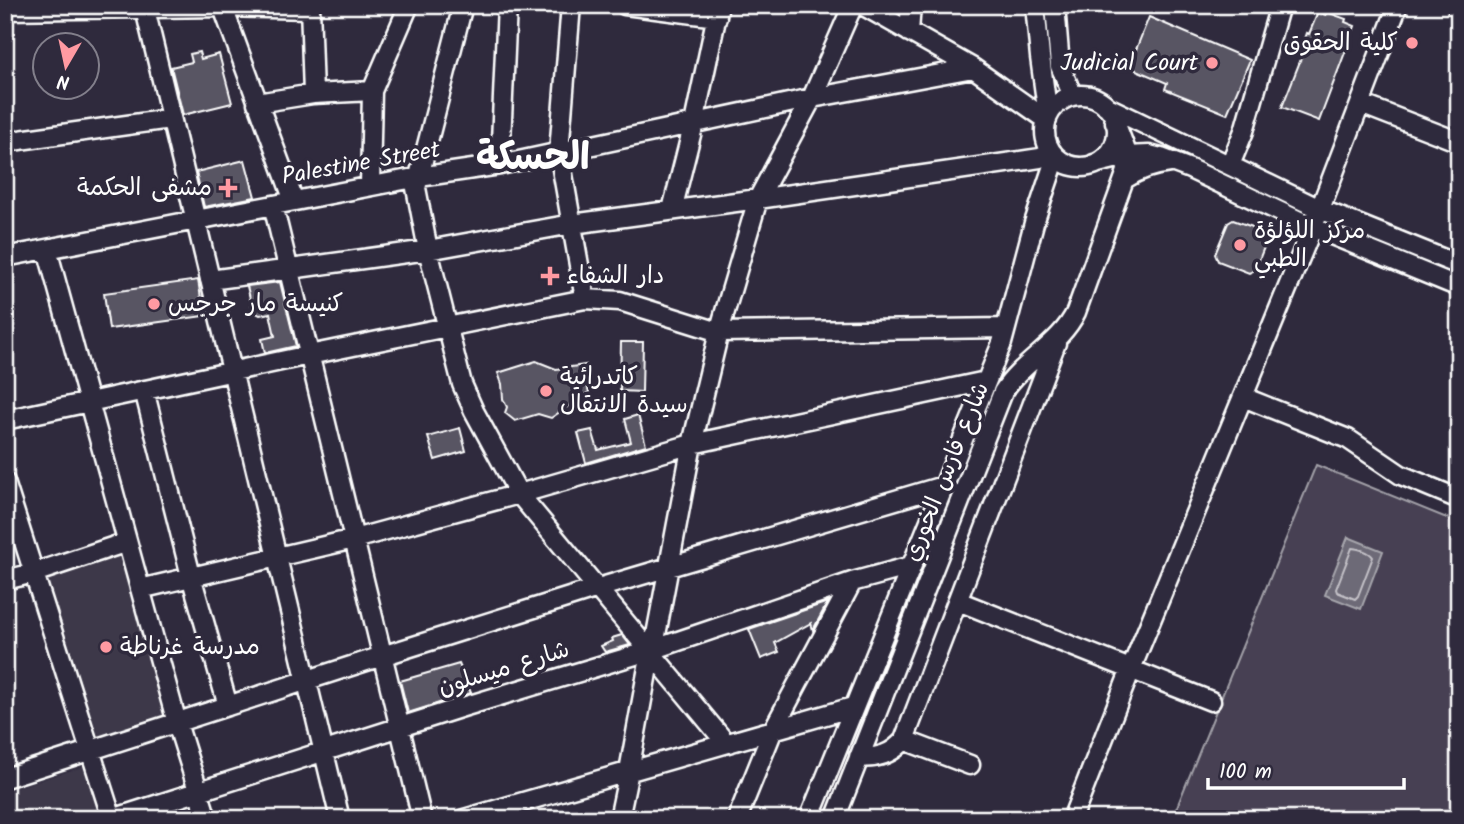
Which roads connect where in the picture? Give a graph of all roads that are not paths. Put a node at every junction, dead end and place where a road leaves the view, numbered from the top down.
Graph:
1 (409, 5) edge
2 (463, 5) edge
3 (507, 5) edge
4 (570, 5) edge
5 (625, 5) edge
6 (853, 5) edge
7 (862, 5) edge
8 (911, 5) edge
9 (1035, 5) edge
10 (1055, 5) edge
11 (1280, 5) edge
12 (1398, 5) edge
13 (222, 6) edge
14 (144, 7) edge
15 (310, 7) edge
16 (50, 8) edge
17 (5, 10) edge
18 (718, 11) edge
19 (909, 32) junction
20 (973, 68) junction
21 (372, 91) junction
22 (313, 94) junction
23 (1073, 96) junction
24 (812, 98) junction
25 (257, 103) junction
26 (1361, 104) junction
27 (1106, 106) junction
28 (170, 118) junction
29 (1048, 118) junction
30 (1115, 122) junction
31 (694, 123) junction
32 (5, 142) edge
33 (1459, 142) edge
34 (559, 152) junction
35 (1054, 155) junction
36 (1126, 156) junction
37 (1094, 164) junction
38 (1181, 164) junction
39 (500, 165) junction
40 (1230, 165) junction
41 (419, 177) junction
42 (1125, 179) junction
43 (370, 186) junction
44 (758, 199) junction
45 (294, 201) junction
46 (273, 205) junction
47 (1320, 209) junction
48 (672, 210) junction
49 (195, 220) junction
50 (572, 224) junction
51 (1312, 227) junction
52 (47, 249) junction
53 (428, 250) junction
54 (5, 257) edge
55 (1459, 265) edge
56 (288, 269) junction
57 (210, 280) junction
58 (1459, 287) edge
59 (585, 299) junction
60 (447, 327) junction
61 (1006, 328) junction
62 (719, 332) junction
63 (1059, 335) junction
64 (309, 355) junction
65 (233, 371) junction
66 (986, 381) junction
67 (144, 390) junction
68 (1243, 397) junction
69 (88, 402) junction
70 (5, 420) edge
71 (692, 444) junction
72 (5, 482) edge
73 (943, 486) junction
74 (519, 494) junction
75 (1459, 499) edge
76 (354, 539) junction
77 (127, 542) junction
78 (277, 556) junction
79 (911, 566) junction
80 (669, 567) junction
81 (34, 573) junction
82 (191, 576) junction
83 (5, 580) edge
84 (852, 582) junction
85 (598, 588) junction
86 (140, 589) junction
87 (957, 601) junction
88 (649, 651) junction
89 (382, 656) junction
90 (1131, 669) junction
91 (306, 680) junction
92 (1211, 701) dead end
93 (228, 706) junction
94 (853, 707) junction
95 (177, 723) junction
96 (399, 727) junction
97 (773, 730) junction
98 (904, 740) junction
99 (726, 743) junction
100 (90, 751) junction
101 (324, 751) junction
102 (859, 757) junction
103 (970, 765) dead end
104 (629, 771) junction
105 (5, 778) edge
106 (198, 792) junction
107 (112, 819) edge
108 (207, 819) edge
109 (340, 819) edge
110 (422, 819) edge
111 (464, 819) edge
112 (619, 819) edge
113 (737, 819) edge
114 (809, 819) edge
115 (835, 819) edge
116 (1072, 819) edge

1 - 21 street
2 - 41 street
3 - 39 street
4 - 34 street
5 - 18 street
6 - 24 street
7 - 19 street
8 - 19 street
9 - 29 street
10 - 23 street
11 - 40 street
12 - 26 street
13 - 14 street
13 - 15 street
13 - 25 street
14 - 16 street
14 - 28 street
15 - 22 street
16 - 17 street
18 - 31 street
19 - 20 street
20 - 24 street, Palestine Street
20 - 29 street
21 - 22 street
21 - 43 street
22 - 25 street
23 - 27 street
23 - 29 street
24 - 31 street, Palestine Street
24 - 44 street
25 - 45 street
26 - 33 street
26 - 47 street
27 - 30 street
27 - 40 street
28 - 32 street
28 - 49 street
29 - 35 street
30 - 36 street, شارع فارس الخوري
30 - 37 street
31 - 34 street, Palestine Street
31 - 48 street
34 - 39 street, Palestine Street
34 - 50 street
35 - 37 street
35 - 44 street
35 - 61 street
36 - 37 street
36 - 38 street
36 - 42 street, شارع فارس الخوري
38 - 42 street
38 - 51 street
39 - 41 street, Palestine Street
40 - 47 street
41 - 43 street, Palestine Street
41 - 53 street
42 - 63 street, شارع فارس الخوري
43 - 45 street, Palestine Street
44 - 48 street
44 - 62 street
45 - 46 street, Palestine Street
46 - 49 street, Palestine Street
46 - 56 street
47 - 51 street
47 - 55 street
48 - 50 street
49 - 52 street, Palestine Street
49 - 57 street
50 - 53 street
50 - 59 street
51 - 58 street
51 - 68 street
52 - 54 street, Palestine Street
52 - 69 street
53 - 56 street
53 - 60 street
56 - 57 street
56 - 64 street
57 - 65 street
59 - 60 street
59 - 62 street
60 - 64 street
60 - 74 street
61 - 62 street
61 - 66 street
62 - 71 street
63 - 87 street
63 - 102 street, شارع فارس الخوري
64 - 65 street
64 - 76 street
65 - 67 street
65 - 78 street
66 - 71 street
66 - 73 street
67 - 69 street
67 - 82 street
68 - 75 street
68 - 90 street
69 - 70 street
69 - 77 street
71 - 74 street
71 - 80 street
72 - 81 street
73 - 79 street
73 - 80 street
74 - 76 street
74 - 85 street
76 - 78 street
76 - 89 street
77 - 81 street
77 - 86 street
78 - 82 street
78 - 91 street
79 - 84 street, شارع ميسلون
79 - 94 street
80 - 85 street
80 - 88 street
81 - 83 street
81 - 100 street
82 - 86 street
82 - 93 street
84 - 88 street, شارع ميسلون
84 - 97 street
85 - 88 street
85 - 89 street
86 - 95 street
87 - 90 street
87 - 98 street
88 - 96 street, شارع ميسلون
88 - 99 street
88 - 104 street
89 - 91 street
89 - 96 street
90 - 92 street
90 - 116 street
91 - 93 street
91 - 101 street
93 - 95 street
94 - 97 street
94 - 114 street
95 - 100 street
95 - 106 street
96 - 101 street, شارع ميسلون
96 - 110 street
97 - 99 street
97 - 113 street
98 - 102 street
98 - 103 street
99 - 104 street
100 - 105 street
100 - 107 street
101 - 106 street, شارع ميسلون
101 - 109 street
102 - 115 street, شارع فارس الخوري
104 - 111 street
104 - 112 street
106 - 107 street, شارع ميسلون
106 - 108 street

